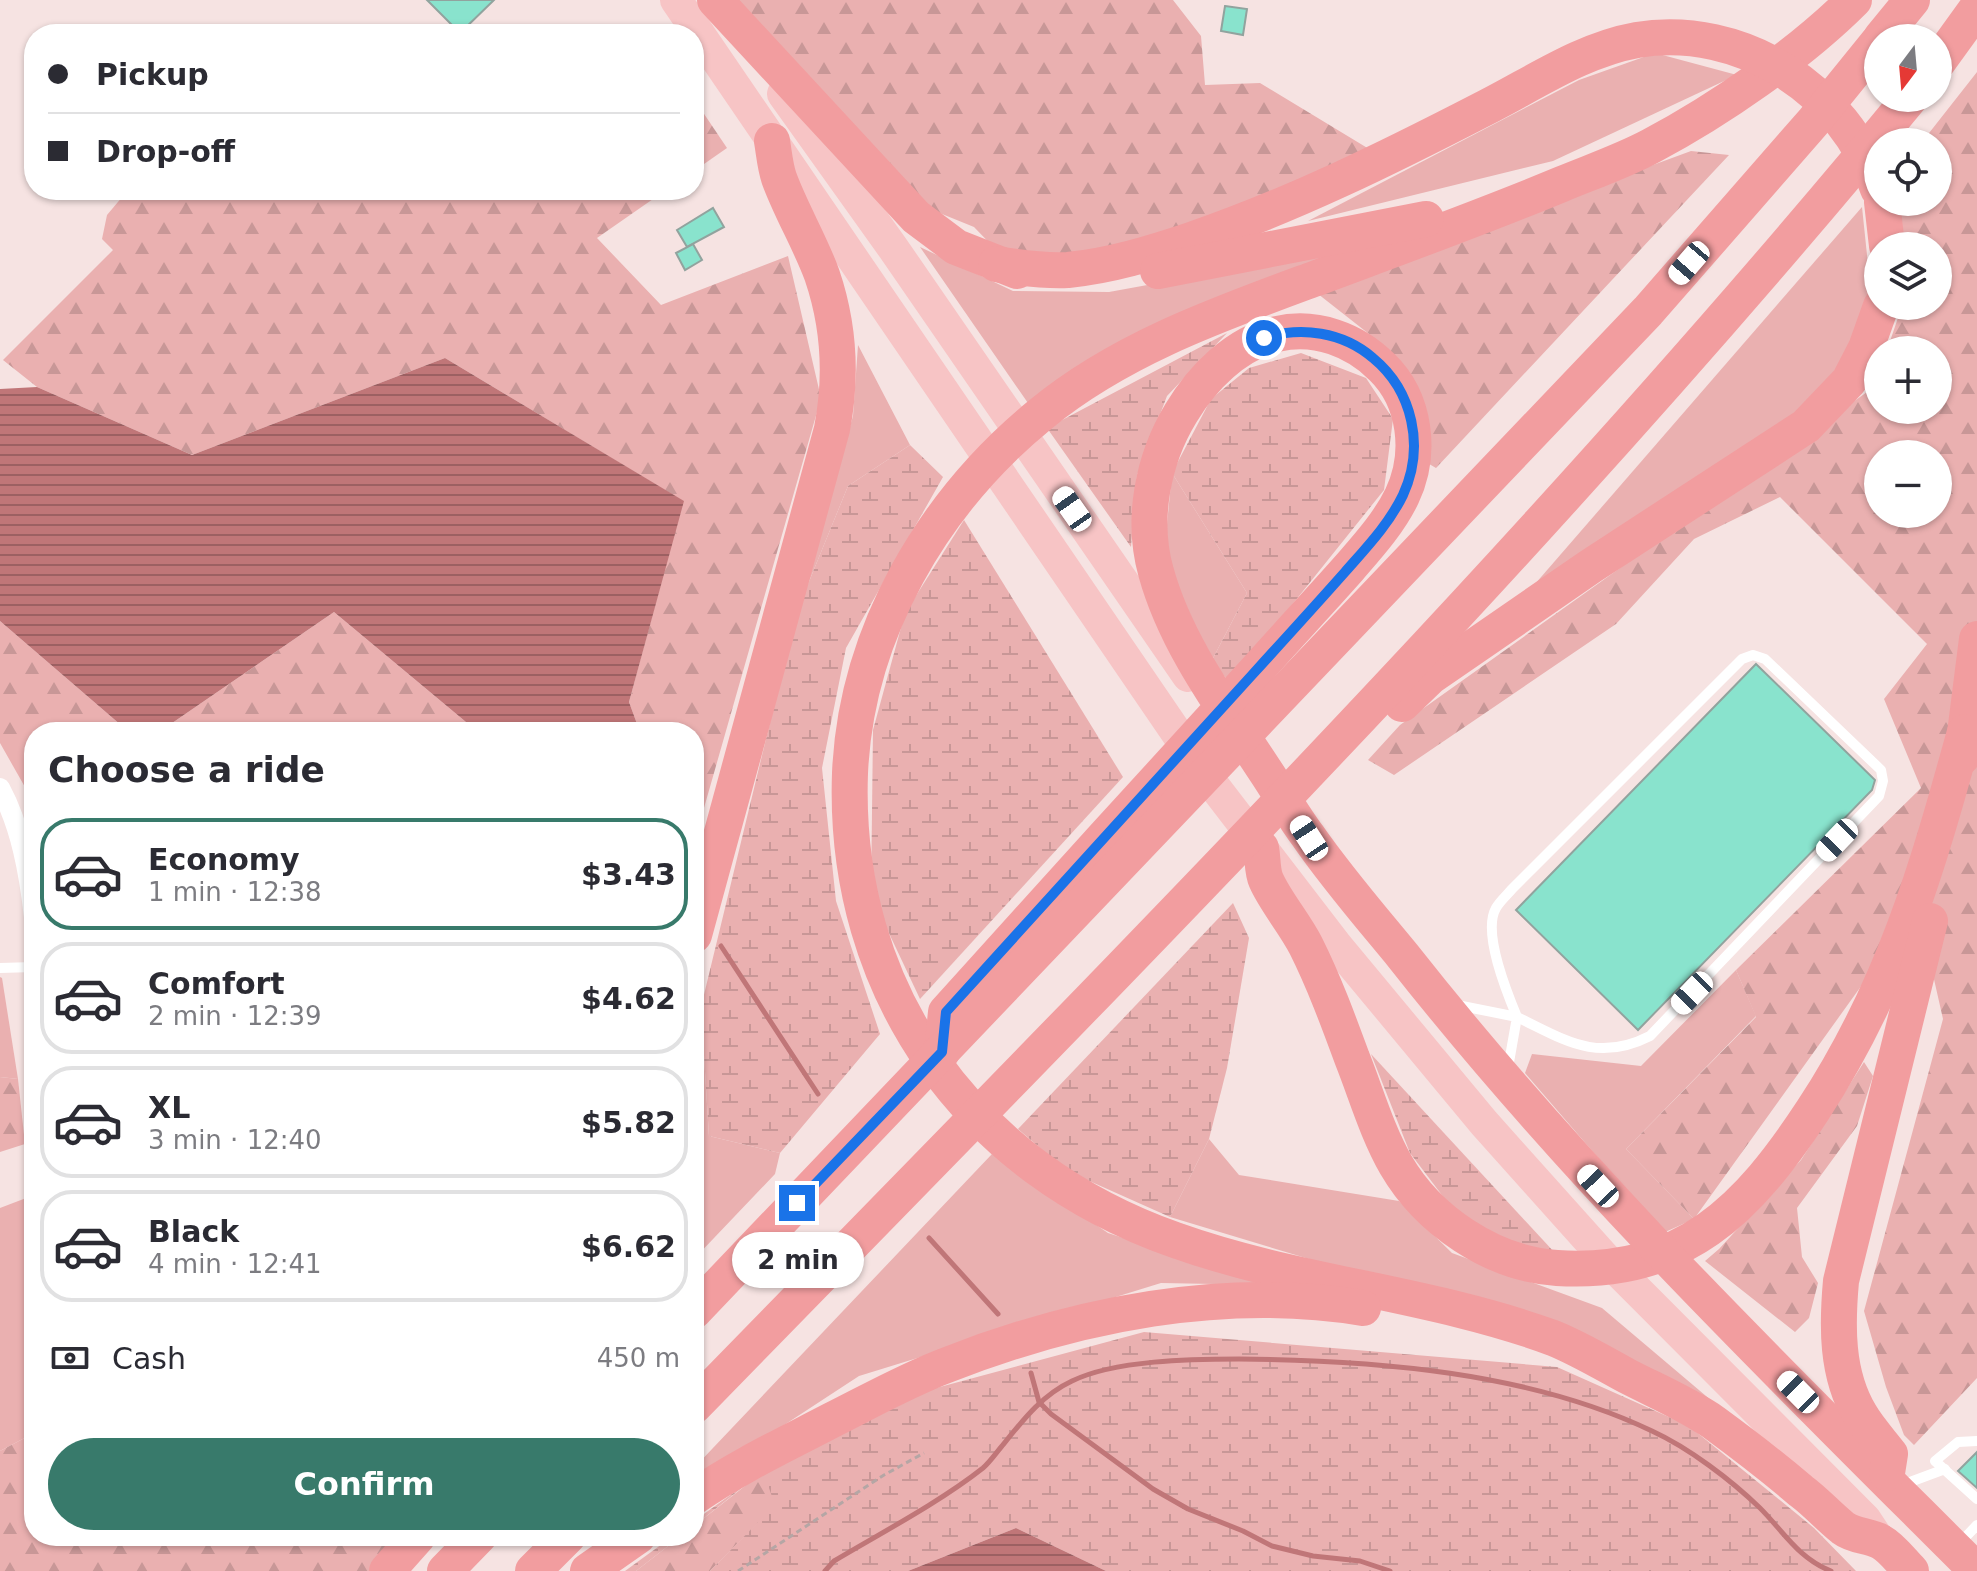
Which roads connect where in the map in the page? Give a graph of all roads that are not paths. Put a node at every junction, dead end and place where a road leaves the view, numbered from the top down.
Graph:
1 (676, 0) edge
2 (712, 0) edge
3 (1854, 0) edge
4 (1912, 0) edge
5 (1977, 8) edge
6 (692, 24) edge
7 (1893, 24) edge
8 (704, 41) edge
9 (1952, 43) edge
10 (1864, 60) edge
11 (1898, 112) edge
12 (772, 141) junction
13 (1864, 157) edge
14 (1559, 185) junction
15 (996, 264) junction
16 (1876, 320) edge
17 (1977, 639) edge
18 (1965, 732) junction
19 (1299, 782) junction
20 (0, 788) edge
21 (1130, 830) junction
22 (1309, 838) junction
23 (1261, 848) junction
24 (24, 858) edge
25 (704, 898) edge
26 (24, 967) edge
27 (0, 968) edge
28 (1438, 1001) junction
29 (1517, 1017) junction
30 (1506, 1081) junction
31 (704, 1301) edge
32 (1604, 1364) junction
33 (704, 1396) edge
34 (1977, 1441) edge
35 (1945, 1469) junction
36 (1890, 1484) junction
37 (704, 1491) edge
38 (1977, 1499) edge
39 (1879, 1540) junction
40 (409, 1546) edge
41 (469, 1546) edge
42 (558, 1546) edge
43 (624, 1546) edge
44 (1970, 1548) edge
45 (387, 1571) edge
46 (445, 1571) edge
47 (533, 1571) edge
48 (588, 1571) edge
49 (1911, 1571) edge

1 - 6 main road
2 - 15 highway
2 - 22 main road
3 - 14 highway
4 - 7 highway
5 - 9 highway
8 - 12 main road
10 - 21 highway
11 - 19 highway
12 - 23 main road
12 - 25 highway
13 - 15 highway
14 - 15 highway
14 - 32 highway
16 - 19 highway
17 - 18 highway
18 - 23 highway
18 - 36 highway
19 - 33 highway
20 - 24 street
21 - 22 highway
21 - 31 highway
22 - 28 highway
23 - 39 main road
26 - 27 lane
28 - 29 lane
28 - 30 highway
29 - 29 lane
29 - 30 lane
30 - 36 highway
32 - 37 highway
32 - 39 highway
34 - 35 lane
35 - 36 lane
35 - 38 lane
36 - 44 highway
39 - 49 highway
40 - 45 highway
41 - 46 highway
42 - 47 highway
43 - 48 highway

